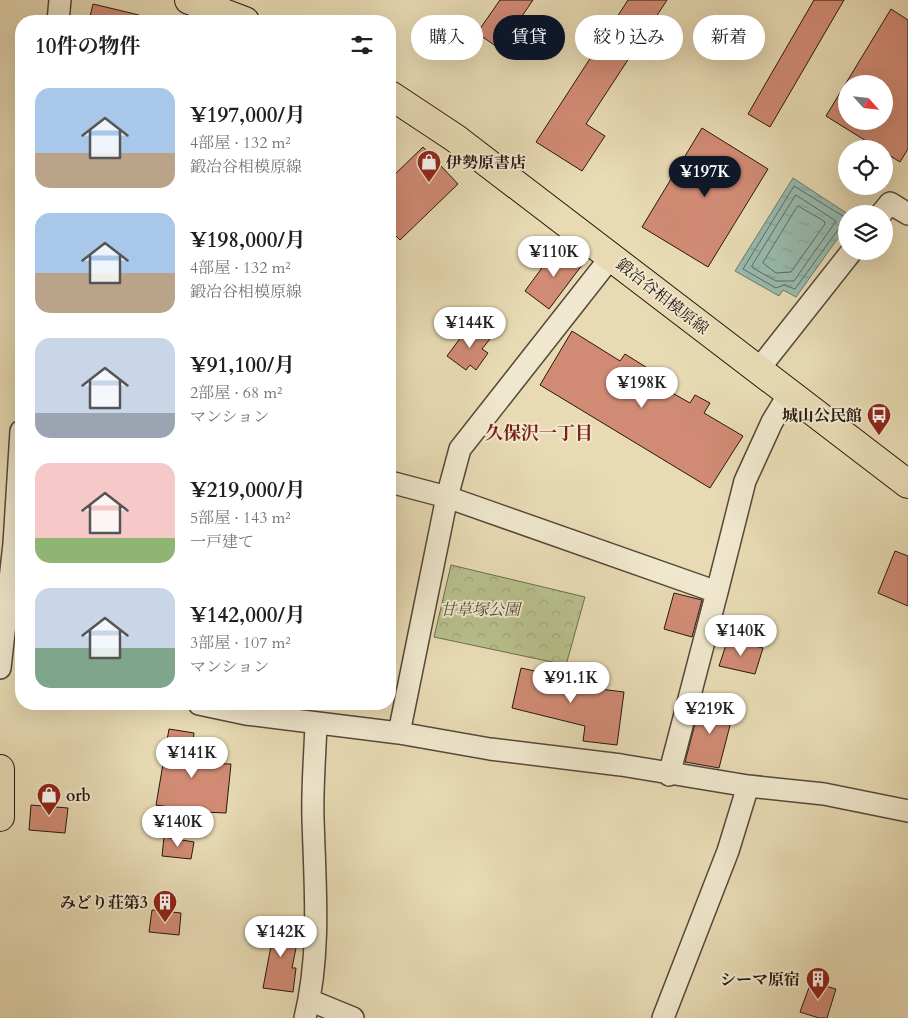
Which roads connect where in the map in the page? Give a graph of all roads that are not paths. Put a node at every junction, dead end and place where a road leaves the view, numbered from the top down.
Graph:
1 (60, 0) edge
2 (190, 0) edge
3 (59, 15) edge
4 (229, 15) edge
5 (396, 99) edge
6 (888, 205) edge
7 (908, 214) edge
8 (612, 257) junction
9 (845, 260) edge
10 (758, 370) junction
11 (789, 394) junction
12 (396, 484) edge
13 (908, 484) edge
14 (446, 497) junction
15 (15, 528) edge
16 (717, 592) junction
17 (8, 665) edge
18 (227, 710) edge
19 (316, 723) junction
20 (399, 733) junction
21 (0, 769) edge
22 (670, 775) junction
23 (748, 786) junction
24 (908, 811) edge
25 (0, 815) edge
26 (307, 1009) edge
27 (354, 1018) edge
28 (663, 1018) edge

1 - 3 street
2 - 4 main road
5 - 8 main road, 鍛冶谷相模原線
6 - 7 street
8 - 10 main road, 鍛冶谷相模原線
8 - 14 street
9 - 10 street
10 - 11 main road, 鍛冶谷相模原線
11 - 13 main road, 鍛冶谷相模原線
11 - 16 street
12 - 14 street
14 - 16 street
14 - 20 street
15 - 17 street
16 - 22 street
18 - 19 street
19 - 20 street
19 - 26 street
20 - 22 street
21 - 25 main road
22 - 23 street
23 - 24 street
23 - 28 street
26 - 27 street

